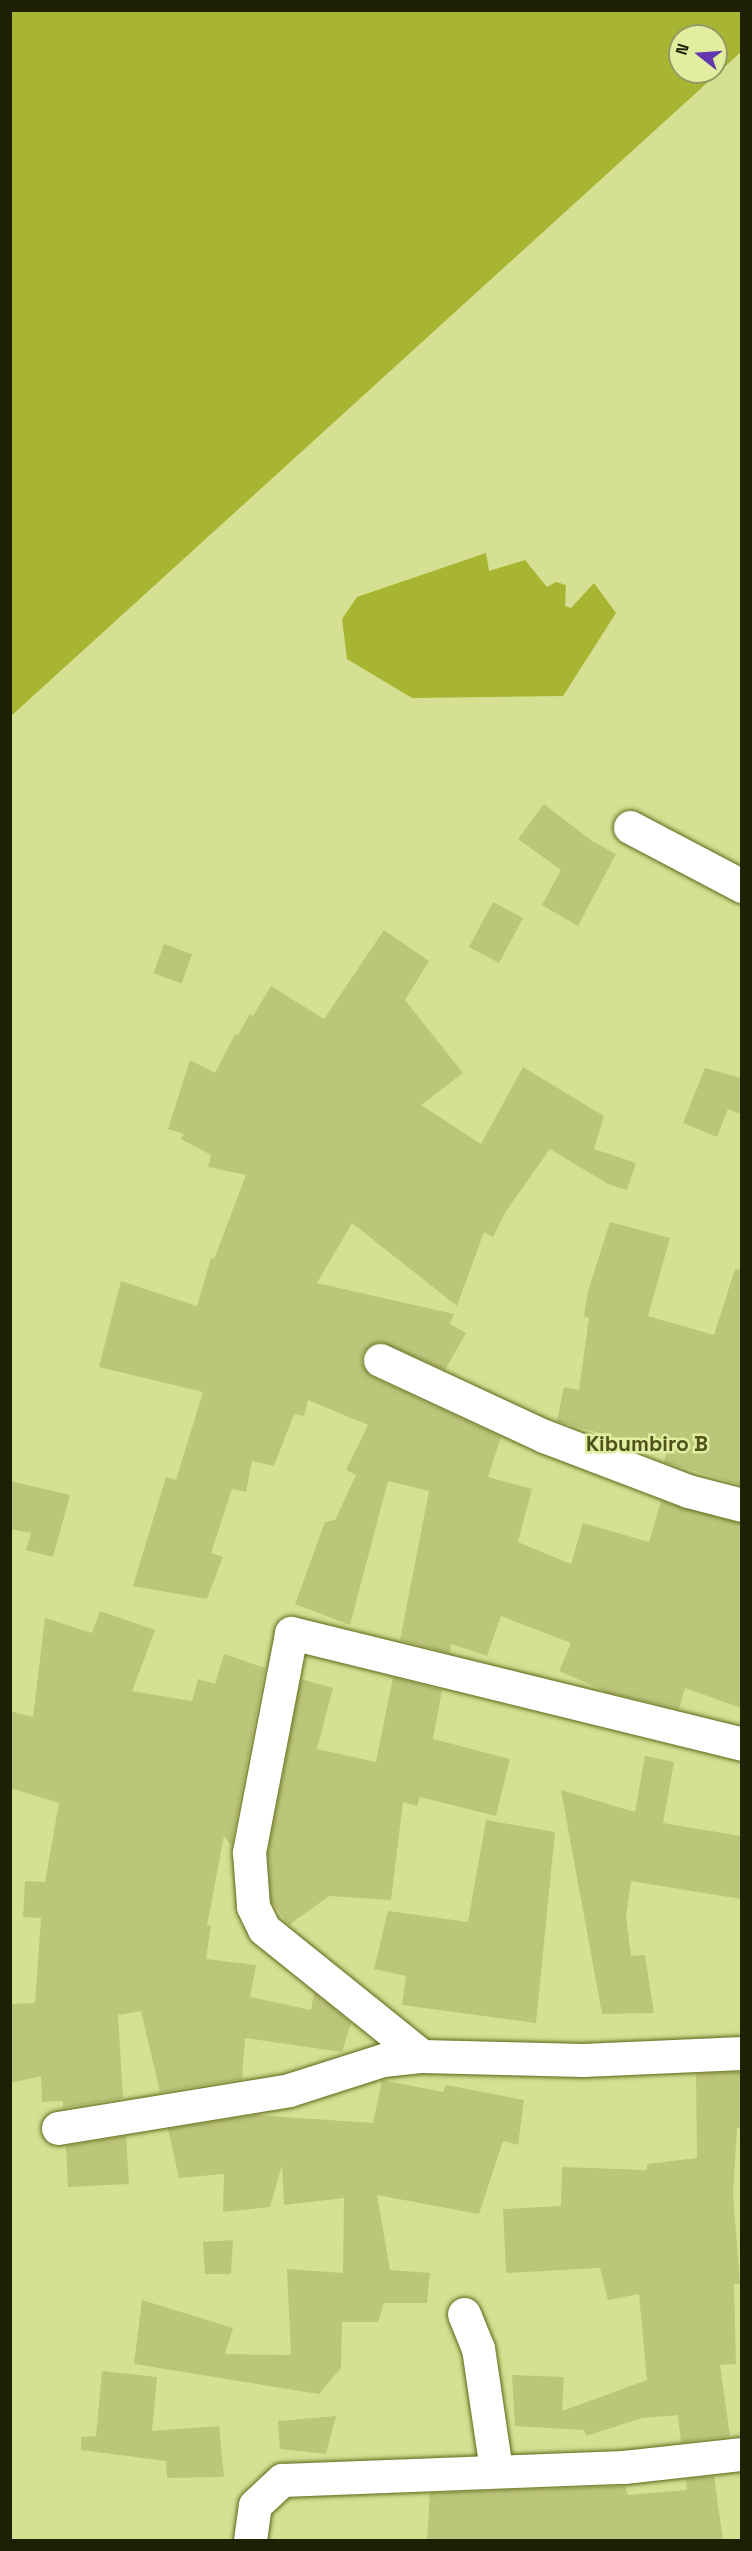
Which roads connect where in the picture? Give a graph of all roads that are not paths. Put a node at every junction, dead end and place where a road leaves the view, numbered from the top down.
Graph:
1 (630, 827) dead end
2 (741, 886) edge
3 (380, 1360) dead end
4 (741, 1505) edge
5 (741, 1744) edge
6 (741, 2053) edge
7 (422, 2056) junction
8 (58, 2128) dead end
9 (464, 2314) dead end
10 (741, 2454) edge
11 (496, 2470) junction
12 (250, 2541) edge

1 - 2 street
3 - 4 street
5 - 7 street
6 - 7 street
7 - 8 street
9 - 11 street
10 - 11 street
11 - 12 street

